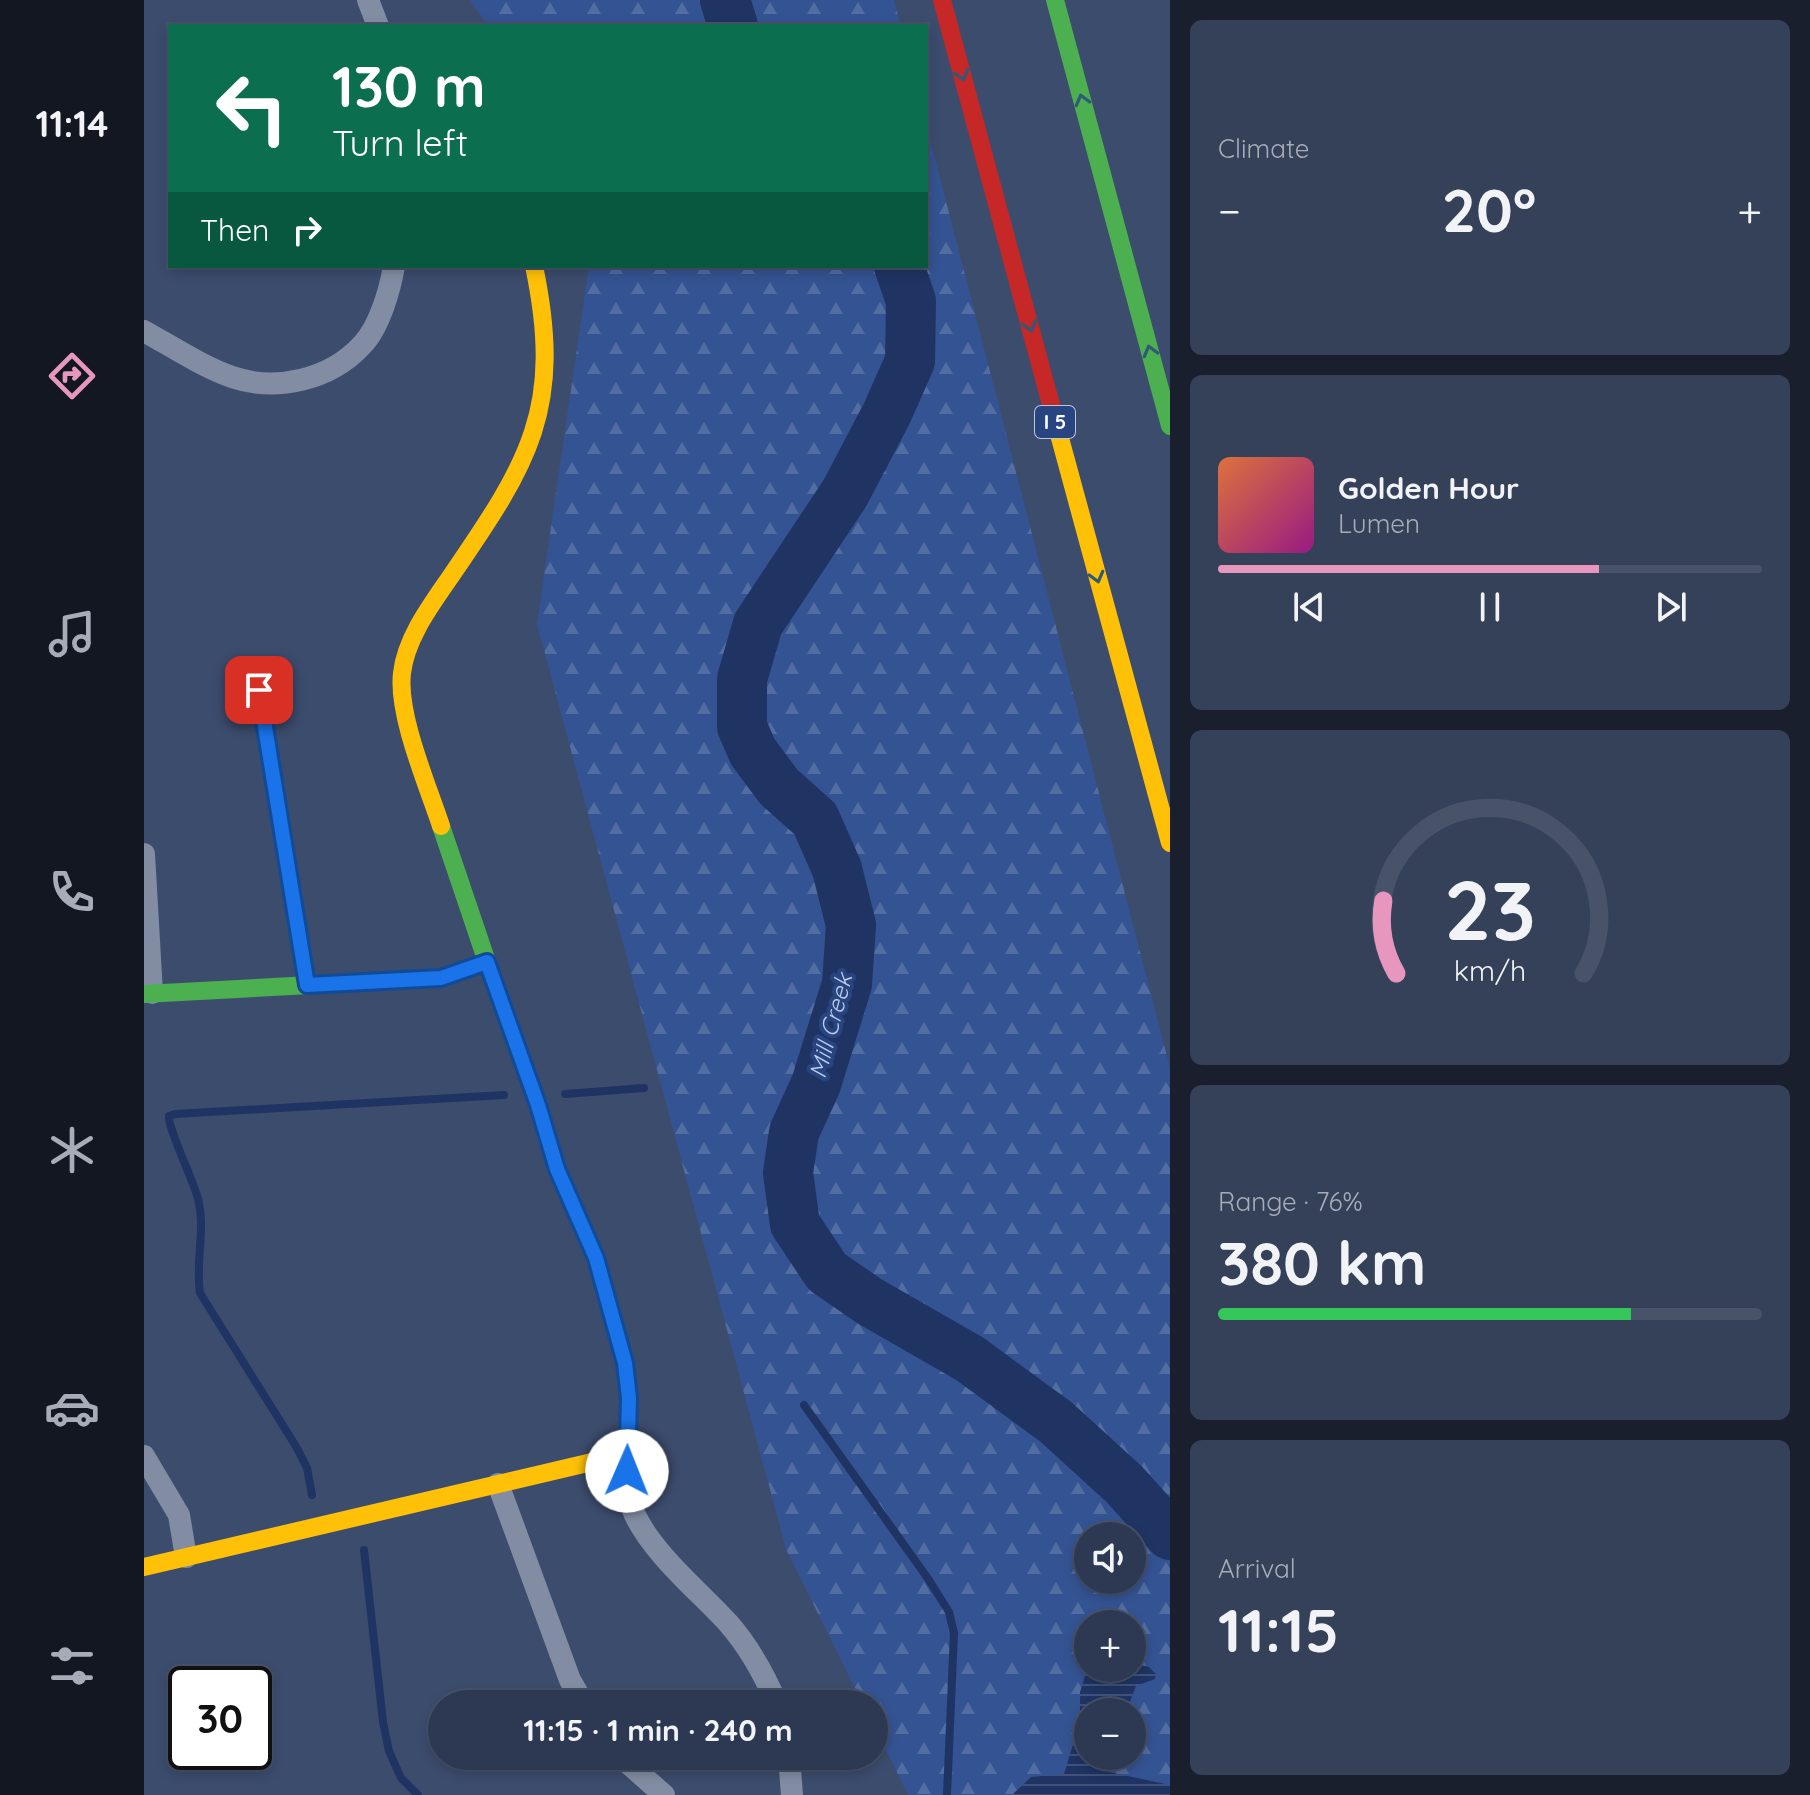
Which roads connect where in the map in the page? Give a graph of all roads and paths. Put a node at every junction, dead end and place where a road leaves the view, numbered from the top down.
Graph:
1 (368, 0) edge
2 (942, 0) edge
3 (1055, 0) edge
4 (377, 24) edge
5 (394, 268) edge
6 (534, 268) edge
7 (144, 331) edge
8 (1170, 426) edge
9 (259, 690) dead end
10 (1170, 843) edge
11 (144, 854) edge
12 (487, 962) junction
13 (307, 985) junction
14 (148, 994) edge
15 (626, 1454) junction
16 (144, 1456) edge
17 (498, 1484) junction
18 (186, 1557) junction
19 (144, 1567) edge
20 (576, 1690) edge
21 (770, 1690) edge
22 (636, 1770) edge
23 (790, 1770) edge
24 (664, 1795) edge
25 (792, 1795) edge

1 - 4 street
2 -> 10 main road, I 5
8 -> 3 main road
5 - 7 street
6 - 12 main road
9 - 13 lane
11 - 14 street
12 - 13 main road
12 - 15 main road
13 - 14 main road
15 - 17 main road
15 - 21 street
16 - 18 street
17 - 18 main road
17 - 20 street
18 - 19 main road
22 - 24 street
23 - 25 street

